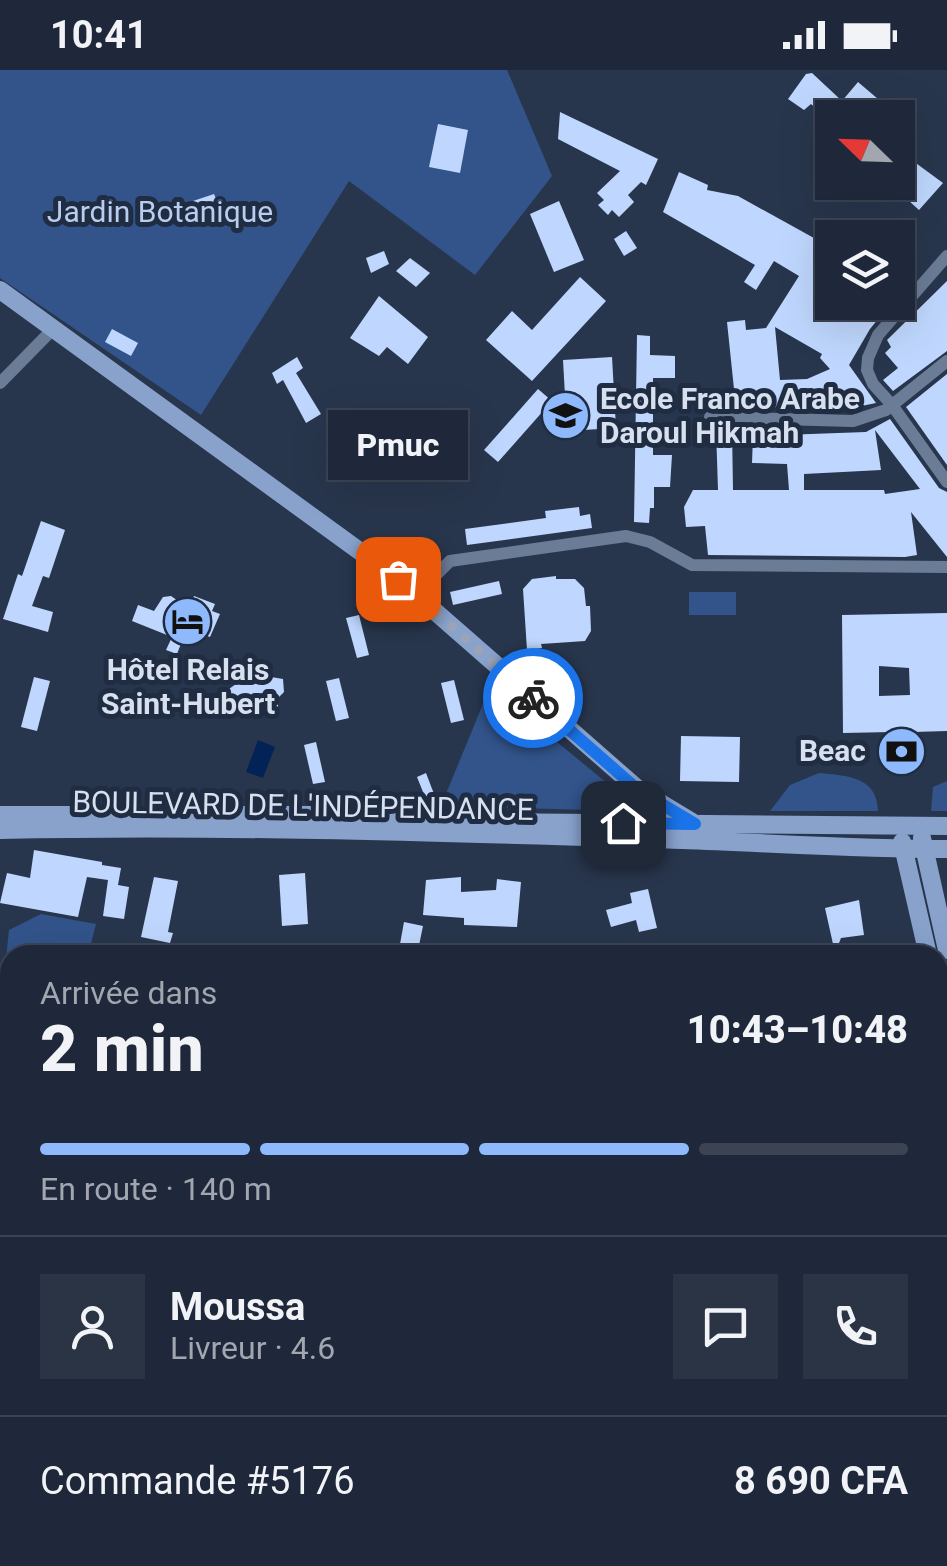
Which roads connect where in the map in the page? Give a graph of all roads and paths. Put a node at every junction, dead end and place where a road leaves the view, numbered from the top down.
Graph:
1 (947, 256) edge
2 (0, 290) edge
3 (54, 329) junction
4 (947, 361) edge
5 (0, 383) edge
6 (892, 405) junction
7 (710, 418) dead end
8 (942, 464) edge
9 (947, 482) edge
10 (947, 568) edge
11 (416, 595) junction
12 (0, 814) edge
13 (695, 824) junction
14 (919, 826) junction
15 (947, 826) edge
16 (898, 827) junction
17 (0, 830) edge
18 (744, 844) junction
19 (924, 849) junction
20 (947, 849) edge
21 (904, 850) junction
22 (926, 945) edge
23 (946, 945) edge

1 - 6 street
2 - 3 main road
3 - 5 street
3 - 11 main road
4 - 6 street
6 - 7 street
6 - 8 street
8 - 9 street
10 - 11 street
11 - 13 main road
12 - 13 main road, BOULEVARD DE L'INDÉPENDANCE
13 - 16 main road, BOULEVARD DE L'INDÉPENDANCE
13 - 18 main road
14 - 15 main road, BOULEVARD DE L'INDÉPENDANCE
14 - 16 main road, BOULEVARD DE L'INDÉPENDANCE
14 - 19 main road
16 - 21 main road
17 - 18 main road, BOULEVARD DE L'INDÉPENDANCE
18 - 21 main road, BOULEVARD DE L'INDÉPENDANCE
19 - 20 main road, BOULEVARD DE L'INDÉPENDANCE
19 - 21 main road, BOULEVARD DE L'INDÉPENDANCE
19 - 23 main road
21 - 22 main road

